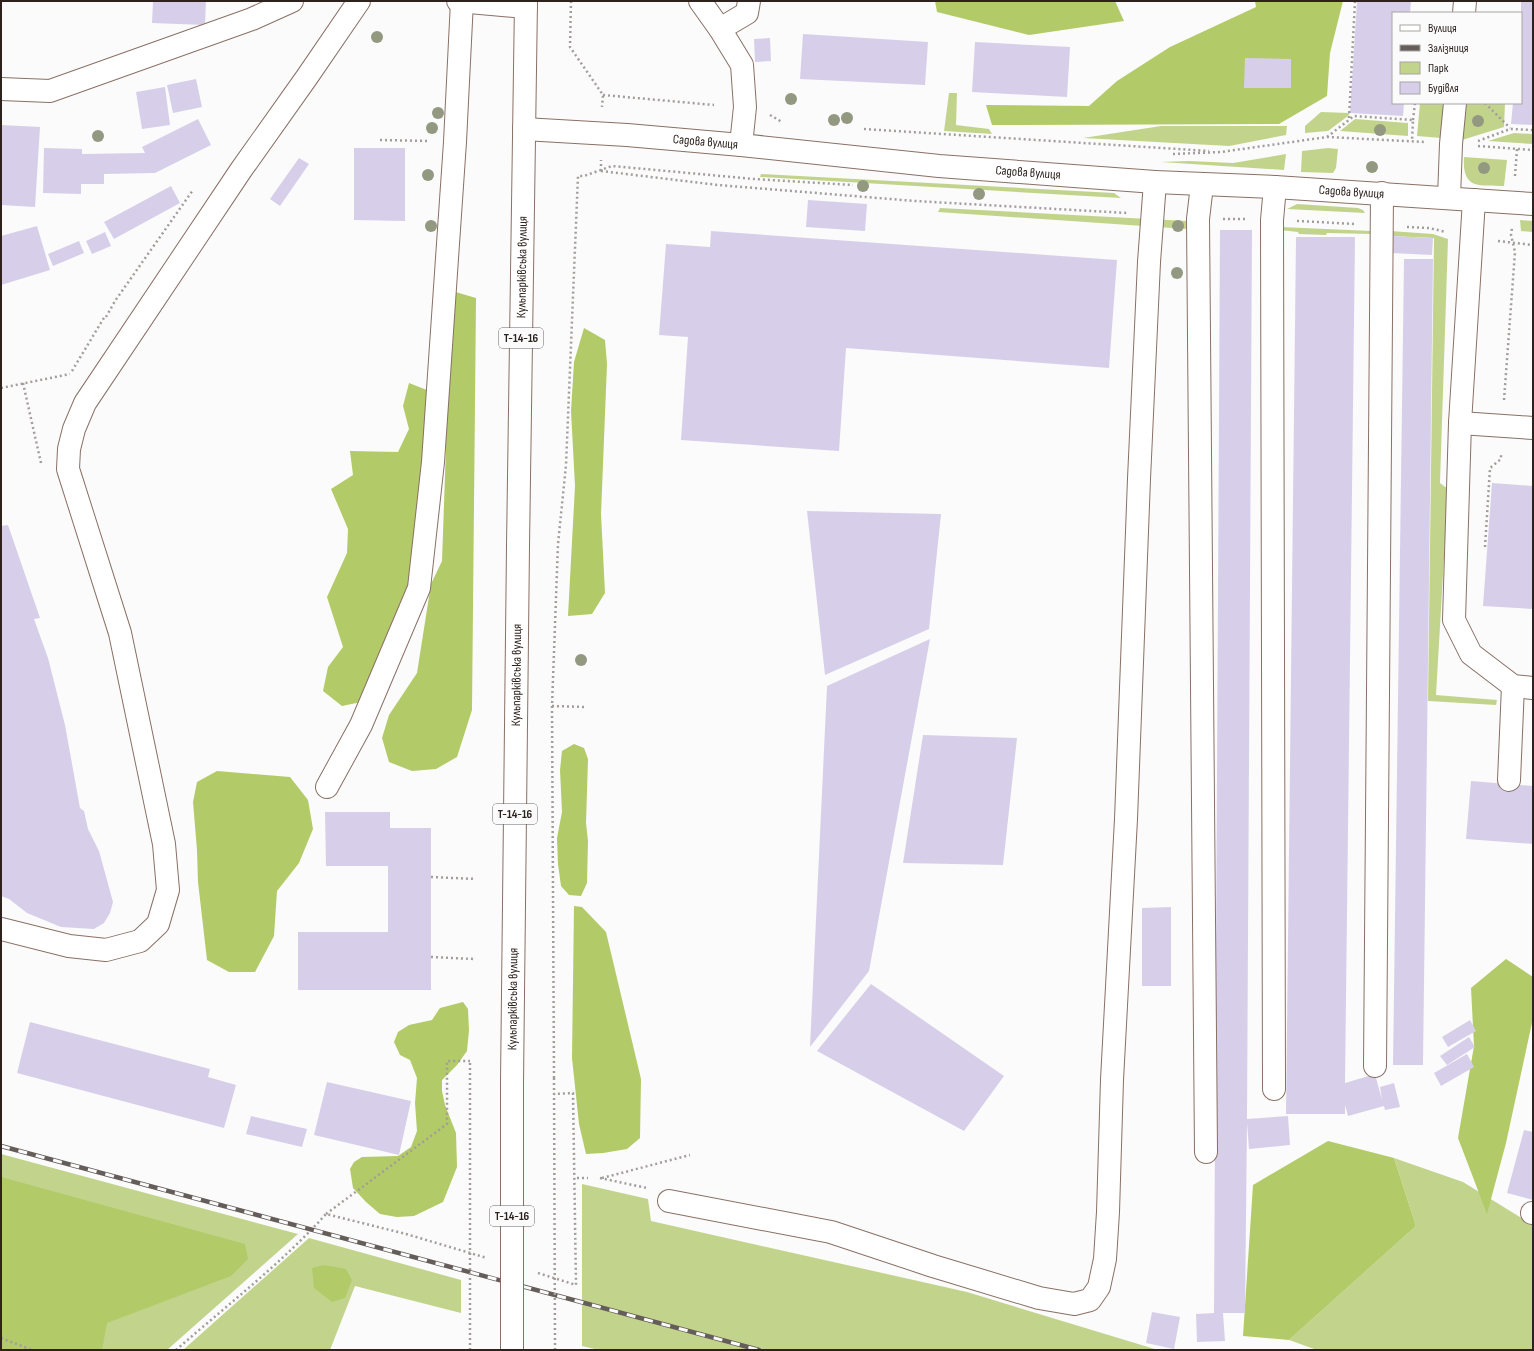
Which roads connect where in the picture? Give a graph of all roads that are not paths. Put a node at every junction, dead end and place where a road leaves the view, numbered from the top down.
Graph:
1 (292, 1) edge
2 (359, 1) edge
3 (458, 1) edge
4 (462, 1) edge
5 (700, 1) edge
6 (749, 1) edge
7 (1465, 1) edge
8 (526, 4) edge
9 (251, 10) edge
10 (1464, 12) edge
11 (720, 29) junction
12 (1, 90) edge
13 (1456, 104) edge
14 (524, 129) junction
15 (741, 145) junction
16 (1155, 182) junction
17 (1202, 185) junction
18 (1275, 187) junction
19 (1382, 193) junction
20 (1449, 198) junction
21 (1474, 200) junction
22 (1533, 204) edge
23 (1460, 423) junction
24 (1533, 428) edge
25 (1523, 687) edge
26 (1509, 780) dead end
27 (327, 787) dead end
28 (1, 929) edge
29 (1375, 1066) dead end
30 (1274, 1089) dead end
31 (1206, 1152) dead end
32 (669, 1202) dead end
33 (512, 1350) edge

1 - 9 main road
2 - 28 main road
3 - 4 main road
4 - 8 main road
4 - 27 main road
5 - 11 main road
6 - 11 main road
7 - 10 main road
8 - 14 main road, Кульпарківська вулиця / Т-14-16
9 - 12 main road
11 - 15 main road
13 - 20 main road
14 - 15 main road, Садова вулиця
14 - 33 main road, Кульпарківська вулиця / Т-14-16, bridge
15 - 16 main road, Садова вулиця
16 - 17 main road, Садова вулиця
16 - 32 main road
17 - 18 main road, Садова вулиця
17 - 31 main road
18 - 19 main road, Садова вулиця
18 - 30 main road
19 - 20 main road, Садова вулиця
19 - 29 main road
20 - 21 main road, Садова вулиця
21 - 22 main road, Садова вулиця
21 - 23 main road
23 - 24 main road
23 - 25 main road
25 - 26 main road

